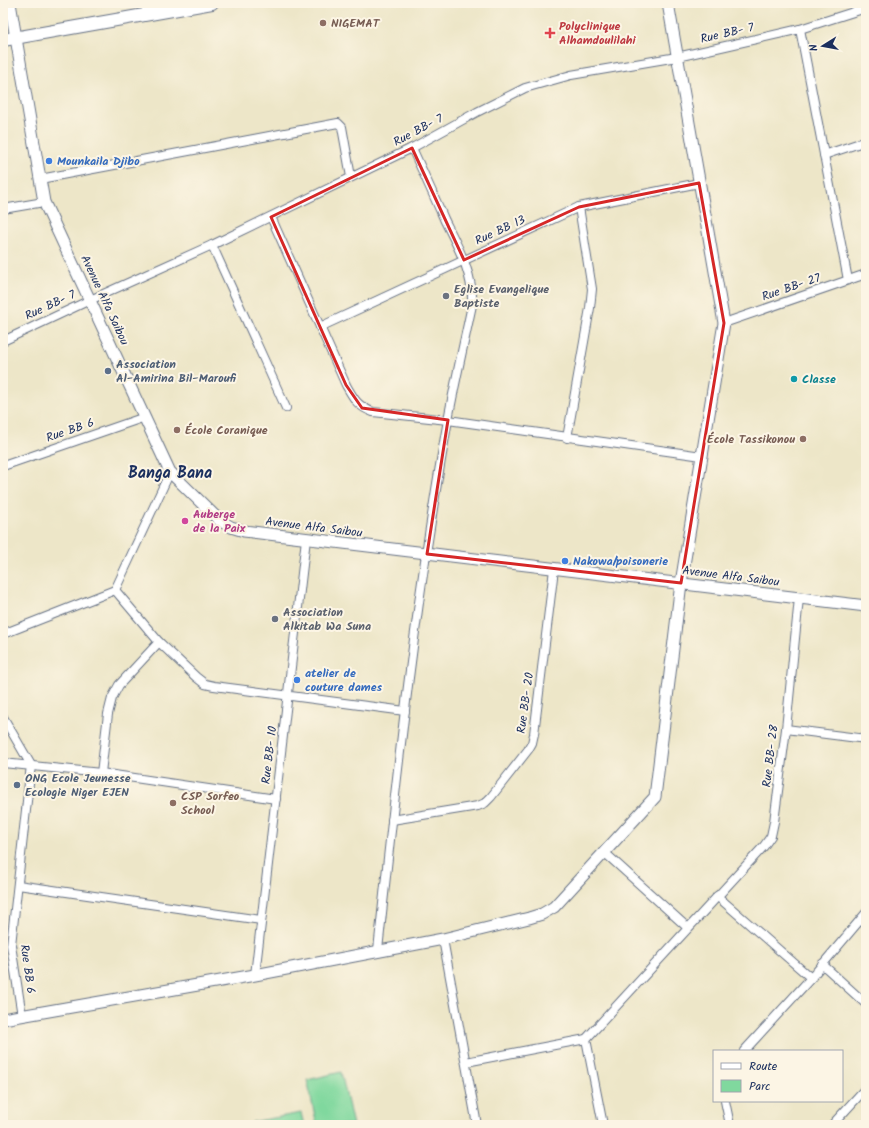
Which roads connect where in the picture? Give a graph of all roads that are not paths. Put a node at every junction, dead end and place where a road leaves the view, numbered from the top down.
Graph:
1 (10, 3) edge
2 (212, 3) edge
3 (668, 3) edge
4 (866, 8) edge
5 (146, 9) edge
6 (800, 29) junction
7 (16, 37) junction
8 (3, 40) edge
9 (677, 57) junction
10 (866, 141) edge
11 (412, 148) junction
12 (824, 155) junction
13 (351, 177) junction
14 (40, 179) junction
15 (699, 183) junction
16 (44, 202) junction
17 (579, 207) junction
18 (3, 209) edge
19 (271, 217) junction
20 (212, 245) junction
21 (464, 260) junction
22 (866, 274) edge
23 (848, 280) junction
24 (90, 300) junction
25 (724, 323) junction
26 (320, 327) junction
27 (3, 341) edge
28 (286, 408) dead end
29 (145, 417) junction
30 (448, 420) junction
31 (567, 438) junction
32 (702, 456) junction
33 (3, 466) edge
34 (170, 472) junction
35 (306, 539) junction
36 (427, 554) junction
37 (554, 569) junction
38 (681, 583) junction
39 (115, 590) junction
40 (799, 598) junction
41 (866, 606) edge
42 (3, 634) edge
43 (160, 642) junction
44 (288, 696) junction
45 (405, 711) junction
46 (3, 717) edge
47 (786, 729) junction
48 (866, 739) edge
49 (3, 763) edge
50 (32, 765) junction
51 (101, 773) junction
52 (276, 799) junction
53 (392, 820) junction
54 (604, 852) junction
55 (18, 885) junction
56 (717, 896) junction
57 (866, 913) edge
58 (261, 920) junction
59 (688, 928) junction
60 (443, 938) junction
61 (378, 950) junction
62 (822, 964) junction
63 (255, 975) junction
64 (811, 978) junction
65 (866, 1004) edge
66 (22, 1016) junction
67 (3, 1019) edge
68 (586, 1039) junction
69 (745, 1050) edge
70 (466, 1062) junction
71 (866, 1088) edge
72 (725, 1102) edge
73 (477, 1125) edge
74 (603, 1125) edge
75 (730, 1125) edge
76 (832, 1125) edge

1 - 7 street, Avenue Alfa Saibou
2 - 5 main road
3 - 9 street
4 - 6 street, Rue BB- 7
5 - 7 main road
6 - 9 street, Rue BB- 7
6 - 12 street
7 - 8 main road
7 - 14 street, Avenue Alfa Saibou
9 - 11 street, Rue BB- 7
9 - 15 street
10 - 12 street
11 - 13 street, Rue BB- 7
11 - 21 street
12 - 23 street
13 - 14 street
13 - 19 street, Rue BB- 7
14 - 16 street, Avenue Alfa Saibou
15 - 17 street, Rue BB 13
15 - 25 street
16 - 18 street
16 - 24 street, Avenue Alfa Saibou
17 - 21 street, Rue BB 13
17 - 31 street
19 - 20 street, Rue BB- 7
19 - 26 street
20 - 24 street, Rue BB- 7
20 - 28 street
21 - 26 street, Rue BB 13
21 - 30 street
22 - 23 street, Rue BB- 27
23 - 25 street, Rue BB- 27
24 - 27 street, Rue BB- 7
24 - 29 street, Avenue Alfa Saibou
25 - 32 street
26 - 30 street
29 - 33 street, Rue BB 6
29 - 34 street, Avenue Alfa Saibou
30 - 31 street
30 - 36 street
31 - 32 street
32 - 38 street
34 - 35 street, Avenue Alfa Saibou
34 - 39 street
35 - 36 street, Avenue Alfa Saibou
35 - 44 street, Rue BB- 10
36 - 37 street, Avenue Alfa Saibou
36 - 45 street
37 - 38 street, Avenue Alfa Saibou
37 - 53 street, Rue BB- 20
38 - 40 street, Avenue Alfa Saibou
38 - 54 street
39 - 42 street
39 - 43 street
40 - 41 street, Avenue Alfa Saibou
40 - 47 street, Rue BB- 28
43 - 44 street
43 - 51 street
44 - 45 street
44 - 52 street, Rue BB- 10
45 - 53 street
46 - 50 street
47 - 48 street
47 - 56 street, Rue BB- 28
49 - 50 street
50 - 51 street
50 - 55 street, Rue BB 6
51 - 52 street
52 - 58 street, Rue BB- 10
53 - 61 street
54 - 59 street
54 - 60 street
55 - 58 street
55 - 66 street, Rue BB 6
56 - 59 street, Rue BB- 28
56 - 64 street
57 - 62 street
58 - 63 street, Rue BB- 10
59 - 68 street, Rue BB- 28
60 - 61 street
60 - 70 street
61 - 63 street
62 - 64 street
62 - 65 street
63 - 66 street
64 - 69 street
66 - 67 street
68 - 70 street
68 - 74 street
70 - 73 street
71 - 76 street
72 - 75 street

